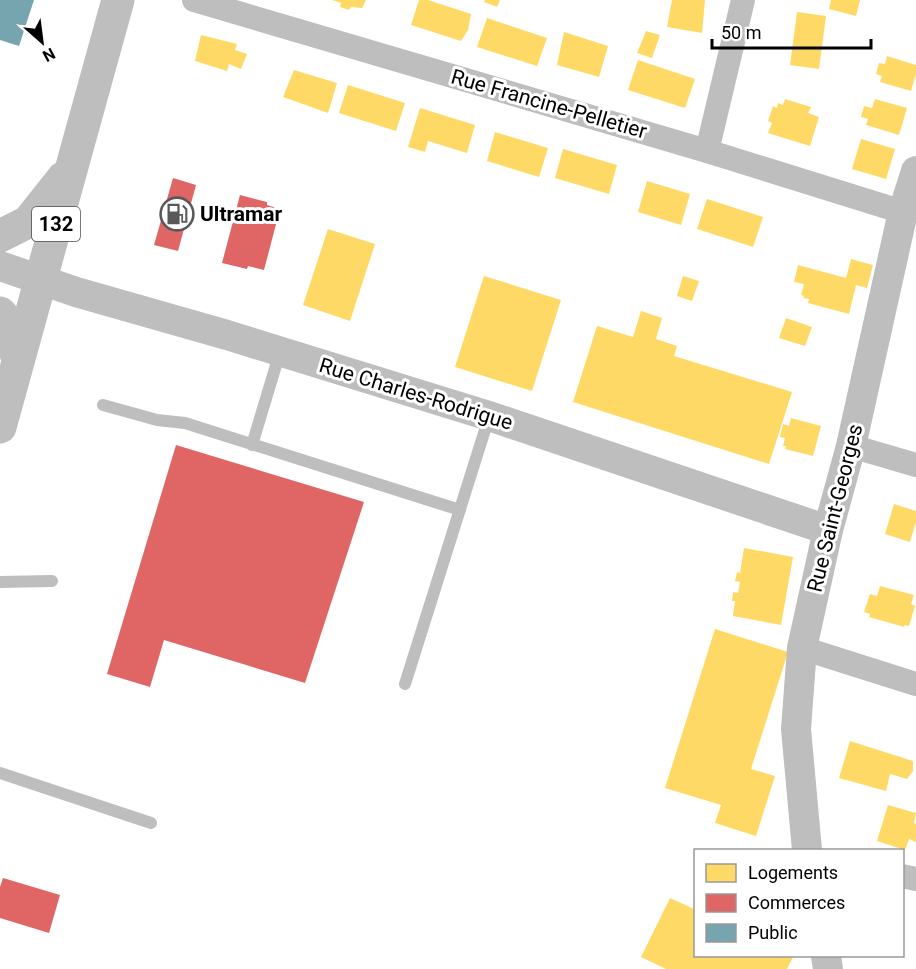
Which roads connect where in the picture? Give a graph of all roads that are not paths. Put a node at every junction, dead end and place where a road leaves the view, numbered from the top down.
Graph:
1 (118, 0) edge
2 (194, 0) edge
3 (743, 0) edge
4 (707, 151) junction
5 (71, 168) junction
6 (916, 171) edge
7 (903, 212) junction
8 (0, 236) edge
9 (0, 266) edge
10 (40, 280) junction
11 (0, 313) edge
12 (280, 352) junction
13 (18, 359) junction
14 (103, 405) dead end
15 (489, 416) junction
16 (0, 427) edge
17 (252, 445) junction
18 (851, 446) junction
19 (916, 465) edge
20 (460, 510) junction
21 (828, 530) junction
22 (52, 581) dead end
23 (0, 582) edge
24 (802, 648) junction
25 (405, 684) dead end
26 (916, 684) edge
27 (0, 773) edge
28 (151, 823) dead end
29 (807, 849) edge

1 - 5 main road, 132
2 - 4 street, Rue Francine-Pelletier
3 - 4 street
4 - 7 street, Rue Francine-Pelletier
5 - 8 main road
5 - 10 main road, 132
6 - 7 street, Rue Saint-Georges
7 - 18 street, Rue Saint-Georges
9 - 10 street, Rue Charles-Rodrigue
10 - 12 street, Rue Charles-Rodrigue
10 - 13 main road, 132
11 - 13 main road
12 - 15 street, Rue Charles-Rodrigue
12 - 17 lane
13 - 16 main road, 132
14 - 17 lane
15 - 20 lane
15 - 21 street, Rue Charles-Rodrigue
17 - 20 lane
18 - 19 street
18 - 21 street, Rue Saint-Georges
20 - 25 lane
21 - 24 street, Rue Saint-Georges
22 - 23 lane
24 - 26 street
24 - 29 street, Rue Saint-Georges
27 - 28 lane

